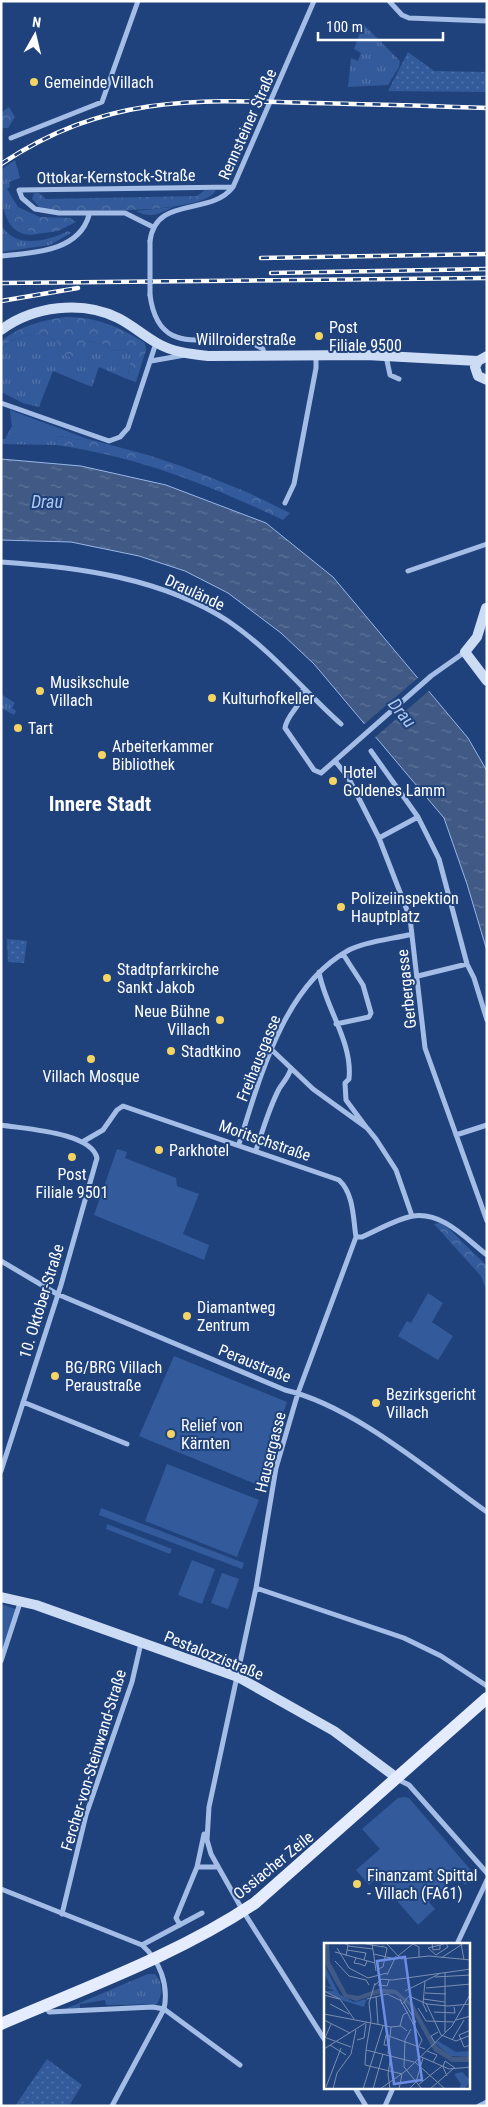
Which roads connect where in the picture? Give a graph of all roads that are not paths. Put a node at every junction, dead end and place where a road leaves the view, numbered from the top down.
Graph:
1 (138, 1) edge
2 (314, 1) edge
3 (389, 1) edge
4 (487, 21) edge
5 (11, 138) dead end
6 (233, 188) junction
7 (88, 214) junction
8 (153, 227) junction
9 (1, 256) edge
10 (1, 330) edge
11 (157, 343) junction
12 (187, 354) junction
13 (316, 354) junction
14 (386, 355) junction
15 (264, 356) junction
16 (482, 358) edge
17 (151, 361) junction
18 (399, 379) dead end
19 (487, 380) edge
20 (1, 403) edge
21 (285, 503) dead end
22 (487, 544) edge
23 (1, 562) edge
24 (408, 571) dead end
25 (486, 606) edge
26 (465, 652) junction
27 (487, 681) edge
28 (303, 690) junction
29 (341, 724) dead end
30 (371, 751) dead end
31 (335, 761) junction
32 (418, 817) junction
33 (379, 838) junction
34 (412, 934) junction
35 (343, 954) junction
36 (467, 964) junction
37 (319, 972) junction
38 (418, 976) junction
39 (487, 1020) edge
40 (336, 1024) junction
41 (272, 1050) junction
42 (290, 1068) junction
43 (1, 1125) edge
44 (487, 1126) edge
45 (367, 1128) junction
46 (456, 1135) junction
47 (84, 1141) junction
48 (239, 1144) junction
49 (256, 1150) junction
50 (412, 1216) junction
51 (487, 1222) edge
52 (356, 1237) junction
53 (487, 1255) edge
54 (1, 1261) edge
55 (58, 1294) junction
56 (298, 1393) junction
57 (23, 1402) junction
58 (2, 1443) edge
59 (127, 1444) dead end
60 (9, 1445) junction
61 (1, 1471) edge
62 (487, 1512) edge
63 (256, 1588) junction
64 (1, 1597) edge
65 (20, 1603) junction
66 (141, 1643) junction
67 (1, 1661) edge
68 (238, 1677) junction
69 (487, 1686) edge
70 (487, 1698) edge
71 (397, 1778) junction
72 (206, 1825) junction
73 (197, 1867) junction
74 (217, 1867) junction
75 (487, 1873) edge
76 (487, 1880) edge
77 (1, 1889) edge
78 (243, 1911) junction
79 (202, 1913) dead end
80 (62, 1914) junction
81 (180, 1925) junction
82 (457, 1943) edge
83 (142, 1945) junction
84 (154, 1958) junction
85 (46, 2005) junction
86 (164, 2009) junction
87 (1, 2024) edge
88 (324, 2039) edge
89 (240, 2065) dead end
90 (356, 2090) edge
91 (392, 2090) edge
92 (487, 2102) edge
93 (112, 2106) edge
94 (366, 2106) edge
95 (385, 2106) edge
96 (479, 2106) edge

1 - 5 street
2 - 6 street, Rennsteiner Straße
3 - 4 street
6 - 7 street, Ottokar-Kernstock-Straße
6 - 8 street, Rennsteiner Straße
7 - 8 street
7 - 9 street
8 - 15 street, bridge
10 - 11 street, Willroiderstraße
11 - 12 street, Willroiderstraße
11 - 17 street
12 - 15 street, Willroiderstraße
12 - 17 street
13 - 14 street, Willroiderstraße
13 - 15 street, Willroiderstraße
13 - 21 street
14 - 16 street, Willroiderstraße
14 - 18 street
16 - 19 street
17 - 20 street
22 - 24 street
23 - 28 street, Draulände
25 - 26 street
26 - 27 street
26 - 31 street
28 - 29 street, Draulände
28 - 31 street
30 - 32 street
31 - 33 street, Gerbergasse
32 - 33 street
32 - 36 street
33 - 34 street, Gerbergasse
34 - 35 street, Freihausgasse
34 - 38 street, Gerbergasse
35 - 37 street, Freihausgasse
35 - 40 street
36 - 38 street
36 - 39 street
37 - 40 street
37 - 41 street, Freihausgasse
38 - 46 street, Gerbergasse
40 - 45 street
41 - 42 street
41 - 48 street, Freihausgasse
42 - 45 street
42 - 49 street, Freihausgasse
43 - 47 street
44 - 46 street
45 - 50 street
46 - 51 street, Gerbergasse
47 - 48 street, Moritschstraße
47 - 55 street, 10. Oktober-Straße
48 - 49 street, Moritschstraße
49 - 52 street, Moritschstraße
50 - 52 street
50 - 53 street
52 - 56 street, Hausergasse
54 - 55 street, Peraustraße
55 - 56 street, Peraustraße
55 - 57 street, 10. Oktober-Straße
56 - 62 street, Peraustraße
56 - 63 street, Hausergasse
57 - 59 street
57 - 60 street, 10. Oktober-Straße
58 - 60 street
60 - 61 street, 10. Oktober-Straße
63 - 68 street, Hausergasse
63 - 69 street
64 - 65 street, Pestalozzistraße
65 - 66 street, Pestalozzistraße
65 - 67 street
66 - 68 street, Pestalozzistraße
66 - 80 street, Fercher-von-Steinwand-Straße
68 - 71 street, Pestalozzistraße
68 - 72 street, Hausergasse
70 - 71 main road, Ossiacher Zeile
71 - 75 street
71 - 78 main road, Ossiacher Zeile
72 - 73 street, Hausergasse
72 - 74 street, Hausergasse
73 - 74 street
73 - 81 street, Hausergasse
74 - 78 street, Hausergasse
76 - 82 street
77 - 80 street
78 - 84 main road, Ossiacher Zeile
78 - 88 street, Hausergasse
79 - 81 street
80 - 83 street
81 - 83 street
83 - 84 street
84 - 85 main road, Ossiacher Zeile
84 - 86 street
85 - 86 street
85 - 87 main road, Ossiacher Zeile
86 - 89 street
86 - 93 street
90 - 94 street
91 - 95 street
92 - 96 street

